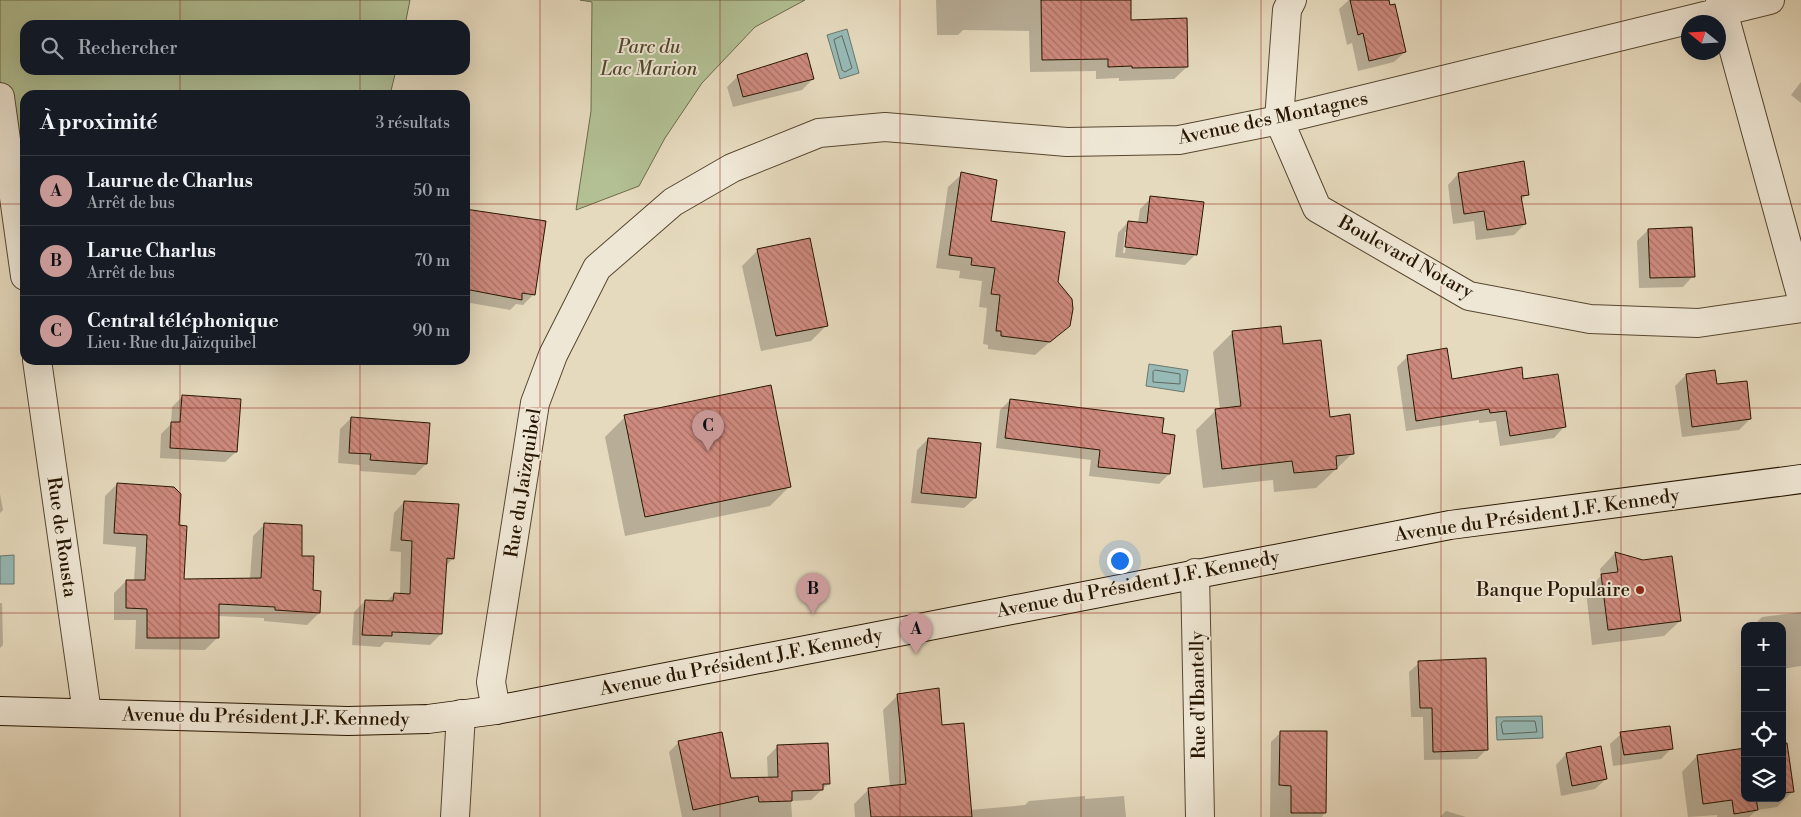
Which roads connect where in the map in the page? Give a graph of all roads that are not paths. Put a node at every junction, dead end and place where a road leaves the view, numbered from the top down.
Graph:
1 (1292, 0) edge
2 (1770, 0) edge
3 (1721, 5) edge
4 (0, 97) edge
5 (1279, 120) junction
6 (20, 240) edge
7 (597, 268) joint
8 (1801, 295) edge
9 (1801, 308) edge
10 (38, 365) edge
11 (1801, 479) edge
12 (1195, 574) junction
13 (496, 710) junction
14 (0, 711) edge
15 (87, 713) junction
16 (461, 714) junction
17 (455, 817) edge
18 (1200, 817) edge

1 - 5 street, Boulevard Notary
2 - 3 street, Avenue des Montagnes
3 - 5 street, Avenue des Montagnes
3 - 8 street
4 - 6 street
5 - 7 street, Avenue des Montagnes
5 - 9 street, Boulevard Notary
7 - 13 street, Rue du Jaïzquibel
10 - 15 street, Rue de Rousta
11 - 12 street, Avenue du Président J.F. Kennedy
12 - 13 street, Avenue du Président J.F. Kennedy
12 - 18 street, Rue d'Ibantelly
13 - 16 street, Avenue du Président J.F. Kennedy
14 - 15 street, Avenue du Président J.F. Kennedy
15 - 16 street, Avenue du Président J.F. Kennedy
16 - 17 street

